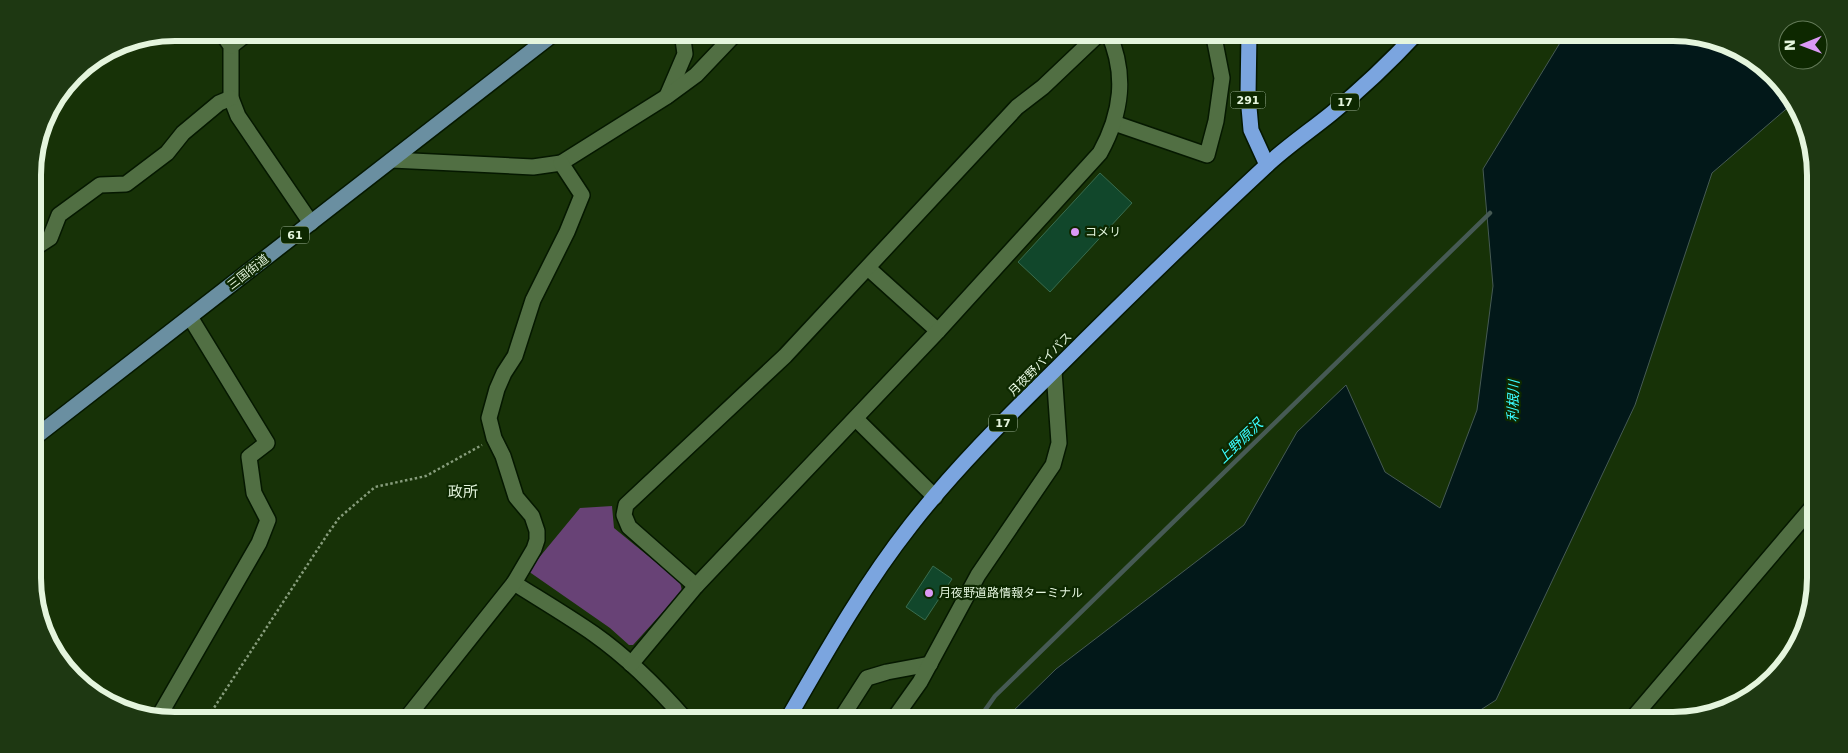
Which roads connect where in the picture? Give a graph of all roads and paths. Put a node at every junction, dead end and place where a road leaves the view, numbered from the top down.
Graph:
1 (227, 41) edge
2 (237, 41) edge
3 (544, 41) edge
4 (683, 41) edge
5 (728, 41) edge
6 (1092, 41) edge
7 (1112, 41) edge
8 (1215, 41) edge
9 (1221, 41) edge
10 (1249, 41) edge
11 (1409, 41) edge
12 (231, 46) junction
13 (1219, 61) junction
14 (666, 97) junction
15 (231, 98) junction
16 (1114, 123) junction
17 (392, 160) junction
18 (561, 163) junction
19 (1267, 165) junction
20 (311, 222) junction
21 (42, 243) edge
22 (868, 268) junction
23 (190, 317) junction
24 (938, 331) junction
25 (1054, 371) junction
26 (856, 419) junction
27 (41, 432) edge
28 (494, 438) junction
29 (935, 497) junction
30 (1807, 513) edge
31 (514, 583) junction
32 (696, 586) junction
33 (631, 664) junction
34 (930, 664) junction
35 (162, 711) edge
36 (1639, 711) edge
37 (211, 712) edge
38 (411, 712) edge
39 (679, 712) edge
40 (792, 712) edge
41 (845, 712) edge
42 (899, 712) edge

1 - 12 street
2 - 12 street
3 - 17 main road, 三国街道 / 61
4 - 14 street
5 - 14 street
6 - 22 street
7 - 16 street
8 - 13 street
9 - 13 street
10 - 19 highway, 291
11 - 19 highway, 17
12 - 15 street
13 - 16 street
14 - 18 street
15 - 20 street
15 - 21 street
16 - 24 street
17 - 18 street
17 - 20 main road, 三国街道 / 61
18 - 28 street
19 - 25 highway, 月夜野バイパス / 17
20 - 23 main road, 三国街道 / 61
22 - 24 street
22 - 32 street
23 - 27 main road, 三国街道 / 61
23 - 35 street
24 - 26 street
25 - 29 highway, 月夜野バイパス / 17
25 - 34 street
26 - 29 street
26 - 32 street
28 - 31 street
28 - 37 path
29 - 40 highway, 月夜野バイパス / 17
30 - 36 street
31 - 33 street
31 - 38 street
32 - 33 street
33 - 39 street
34 - 41 street
34 - 42 street

